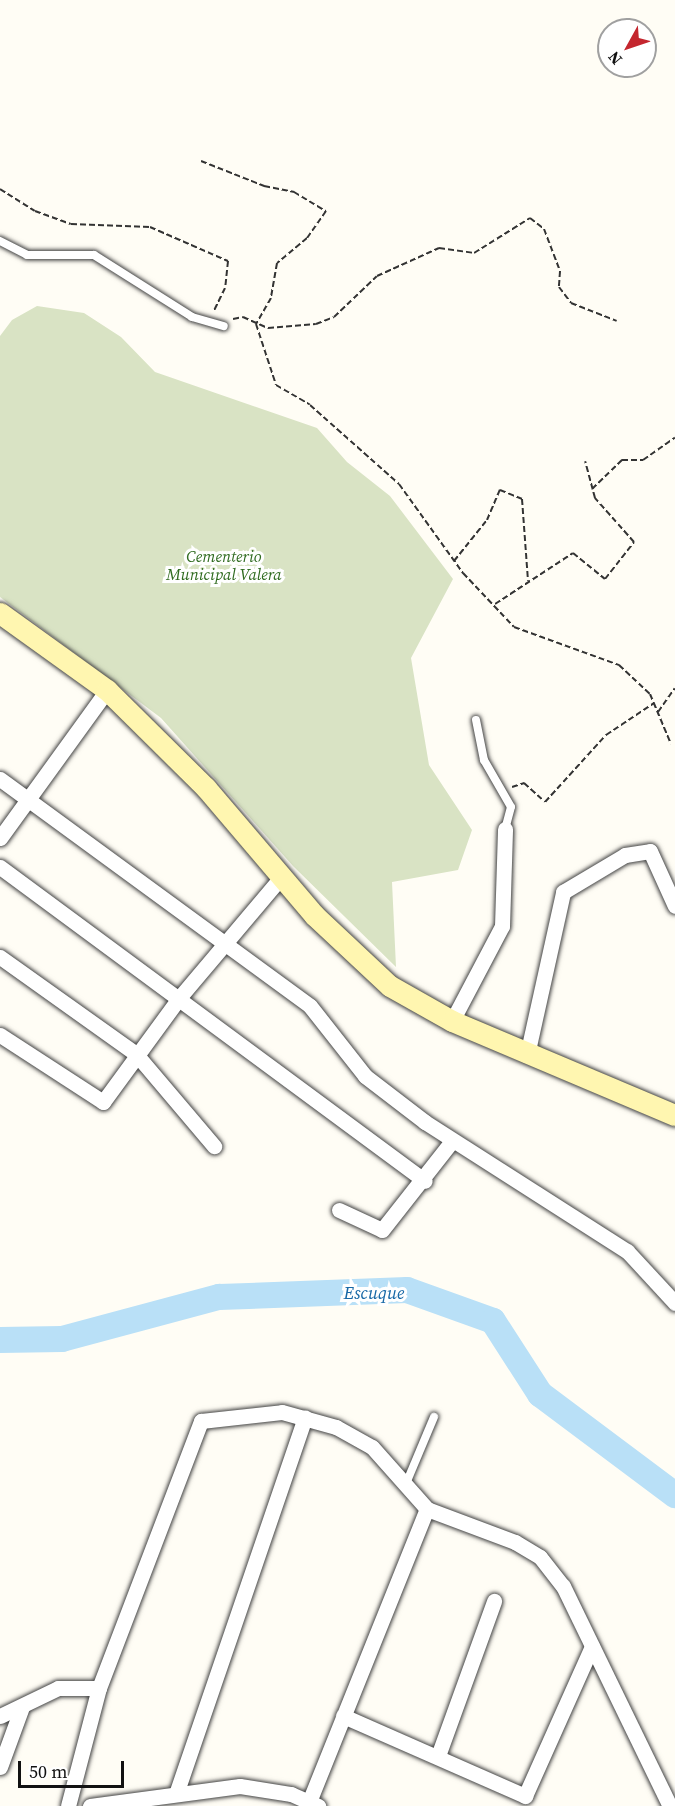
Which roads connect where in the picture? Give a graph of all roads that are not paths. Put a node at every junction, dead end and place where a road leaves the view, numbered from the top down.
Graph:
1 (0, 241) edge
2 (224, 326) road end
3 (0, 613) edge
4 (107, 690) junction
5 (476, 720) dead end
6 (0, 779) edge
7 (28, 801) junction
8 (505, 829) joint
9 (0, 838) edge
10 (0, 867) edge
11 (283, 875) junction
12 (675, 906) edge
13 (222, 945) junction
14 (0, 957) edge
15 (179, 998) junction
16 (452, 1021) junction
17 (0, 1035) edge
18 (136, 1054) junction
19 (527, 1055) junction
20 (675, 1116) edge
21 (452, 1141) junction
22 (214, 1146) dead end
23 (425, 1181) junction
24 (339, 1210) dead end
25 (675, 1303) edge
26 (434, 1417) dead end
27 (305, 1418) junction
28 (405, 1486) junction
29 (427, 1509) junction
30 (494, 1601) dead end
31 (592, 1646) junction
32 (99, 1688) junction
33 (22, 1707) junction
34 (0, 1716) edge
35 (343, 1716) junction
36 (438, 1756) junction
37 (0, 1767) edge
38 (176, 1794) junction
39 (290, 1800) edge
40 (313, 1804) edge
41 (68, 1806) edge
42 (90, 1806) edge
43 (670, 1806) edge

1 - 2 lane
3 - 4 main road
4 - 7 street
4 - 11 main road
5 - 8 lane
6 - 7 street
7 - 9 street
7 - 13 street
8 - 16 street
10 - 15 street
11 - 13 street
11 - 16 main road
12 - 19 street
13 - 15 street
13 - 21 street
14 - 18 street
15 - 18 street
15 - 23 street
16 - 19 main road
17 - 18 street
18 - 22 street
19 - 20 main road
21 - 23 street
21 - 25 street
23 - 24 street
26 - 28 lane
27 - 28 street
27 - 32 street
27 - 38 street
28 - 29 street
29 - 31 street
29 - 35 street
30 - 36 street
31 - 36 street
31 - 43 street
32 - 33 street
32 - 41 street
33 - 34 street
33 - 37 street
35 - 36 street
35 - 40 street
38 - 39 street
38 - 42 street
39 - 40 street

